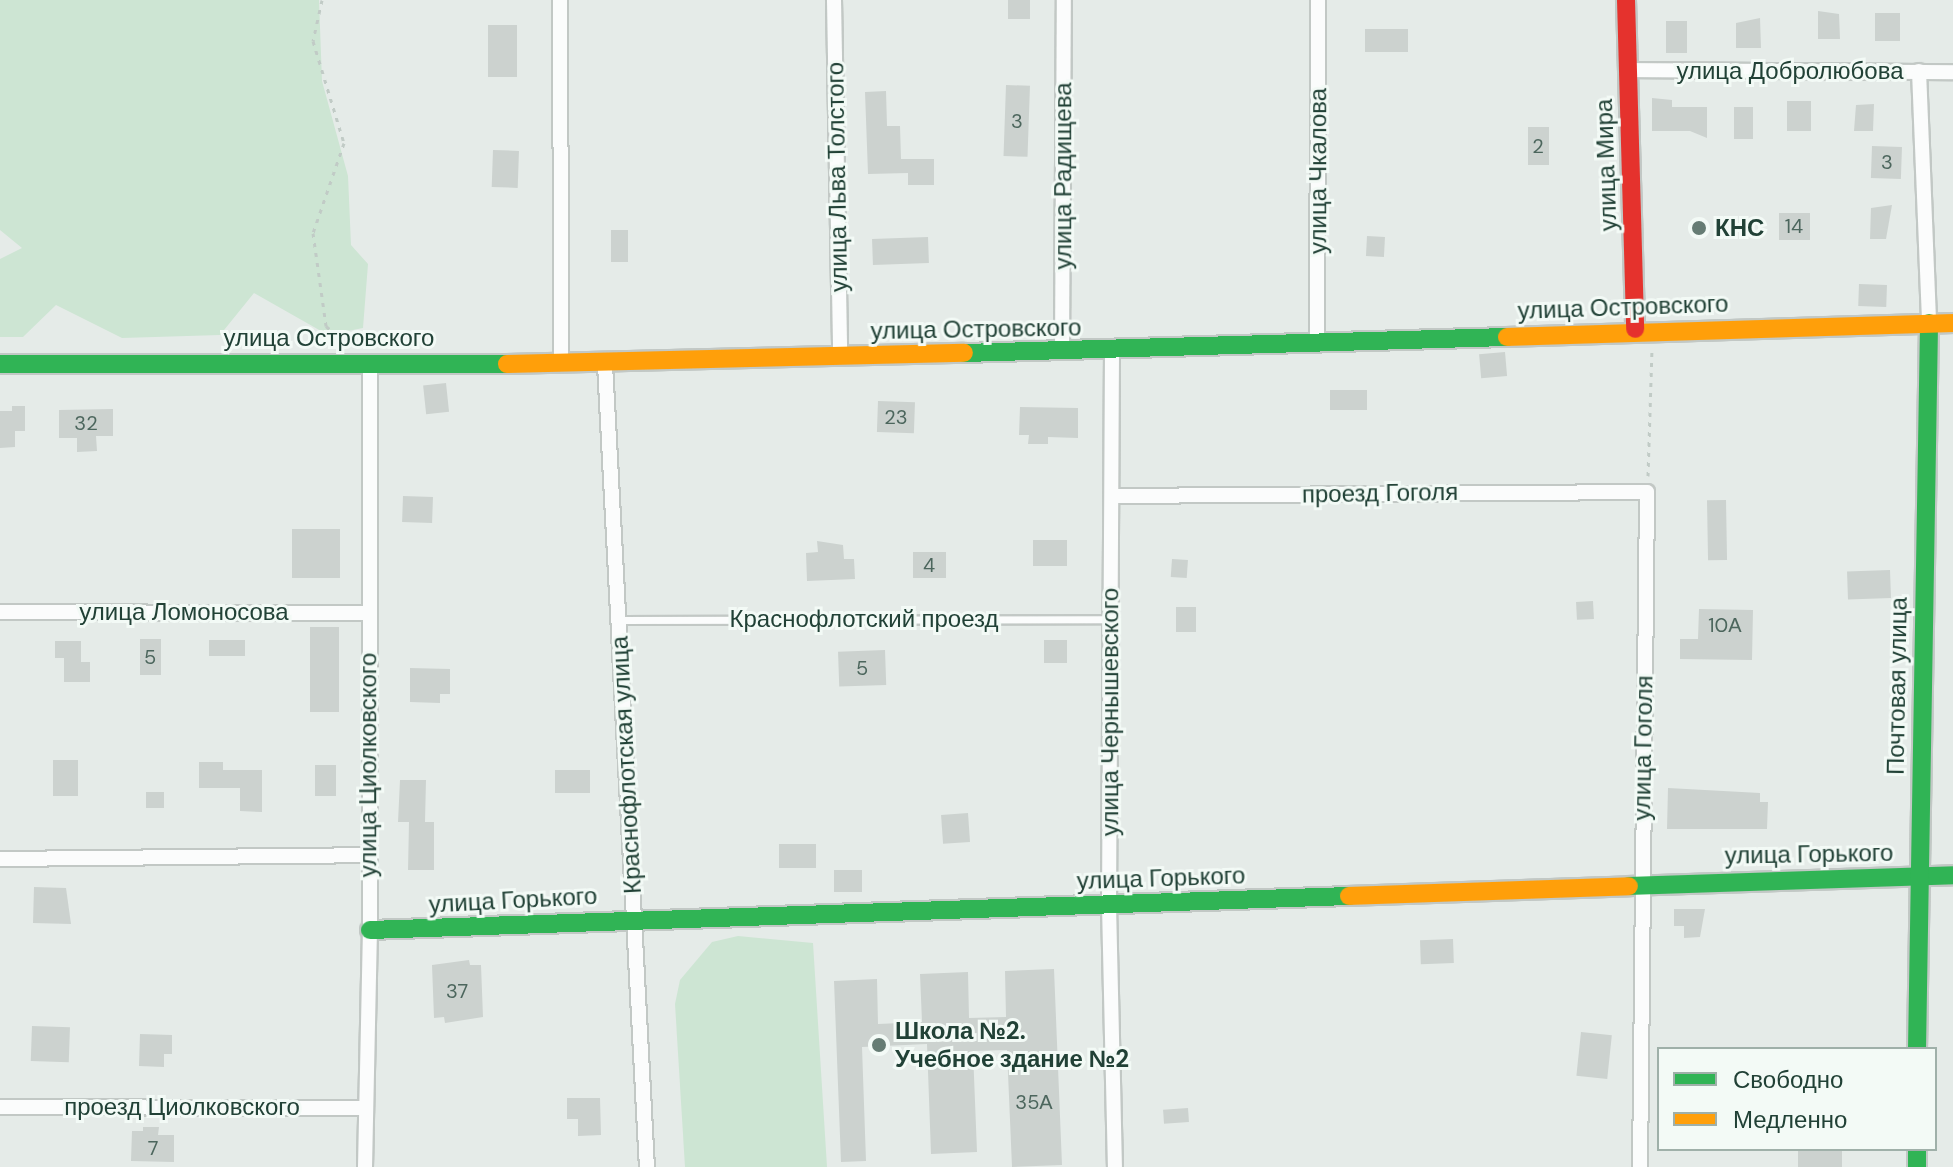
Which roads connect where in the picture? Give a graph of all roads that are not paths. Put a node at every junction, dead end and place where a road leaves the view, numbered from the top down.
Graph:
1 (560, 0) edge
2 (834, 0) edge
3 (1064, 0) edge
4 (1318, 0) edge
5 (1626, 0) edge
6 (1627, 70) junction
7 (1919, 71) junction
8 (1953, 72) edge
9 (1929, 323) junction
10 (1953, 323) edge
11 (1644, 329) junction
12 (1317, 343) junction
13 (1062, 351) junction
14 (1112, 352) junction
15 (840, 354) junction
16 (561, 360) junction
17 (361, 362) junction
18 (0, 364) edge
19 (605, 364) junction
20 (1647, 492) joint
21 (1113, 496) junction
22 (0, 612) edge
23 (368, 613) junction
24 (1110, 619) junction
25 (618, 620) junction
26 (367, 855) junction
27 (0, 859) edge
28 (1916, 875) junction
29 (1953, 875) edge
30 (1641, 883) junction
31 (1109, 905) junction
32 (635, 918) junction
33 (370, 930) junction
34 (1917, 1047) edge
35 (0, 1107) edge
36 (364, 1108) junction
37 (365, 1167) edge
38 (647, 1167) edge
39 (1115, 1167) edge
40 (1640, 1167) edge

1 - 16 street
2 - 15 street, улица Льва Толстого
3 - 13 street, улица Радищева
4 - 12 street, улица Чкалова
5 - 6 street, улица Мира
6 - 7 street, улица Добролюбова
6 - 11 street, улица Мира
7 - 8 street, улица Добролюбова
7 - 9 street
9 - 10 street, улица Островского
9 - 11 street, улица Островского
9 - 28 street, Почтовая улица
11 - 12 street, улица Островского
12 - 14 street, улица Островского
13 - 14 street, улица Островского
13 - 15 street, улица Островского
14 - 21 street, улица Чернышевского
15 - 19 street, улица Островского
16 - 17 street, улица Островского
16 - 19 street, улица Островского
17 - 18 street, улица Островского
17 - 23 street, улица Циолковского
19 - 25 street, Краснофлотская улица
20 - 21 street, проезд Гоголя
20 - 30 street, улица Гоголя
21 - 24 street, улица Чернышевского
22 - 23 street, улица Ломоносова
23 - 26 street, улица Циолковского
24 - 25 lane, Краснофлотский проезд
24 - 31 street, улица Чернышевского
25 - 32 street, Краснофлотская улица
26 - 27 street
26 - 33 street, улица Циолковского
28 - 29 street, улица Горького
28 - 30 street, улица Горького
28 - 34 street, Почтовая улица
30 - 31 street, улица Горького
30 - 40 street, улица Гоголя
31 - 32 street, улица Горького
31 - 39 street, улица Чернышевского
32 - 33 street, улица Горького
32 - 38 street, Краснофлотская улица
33 - 36 street, улица Циолковского
35 - 36 street, проезд Циолковского
36 - 37 street, улица Циолковского

